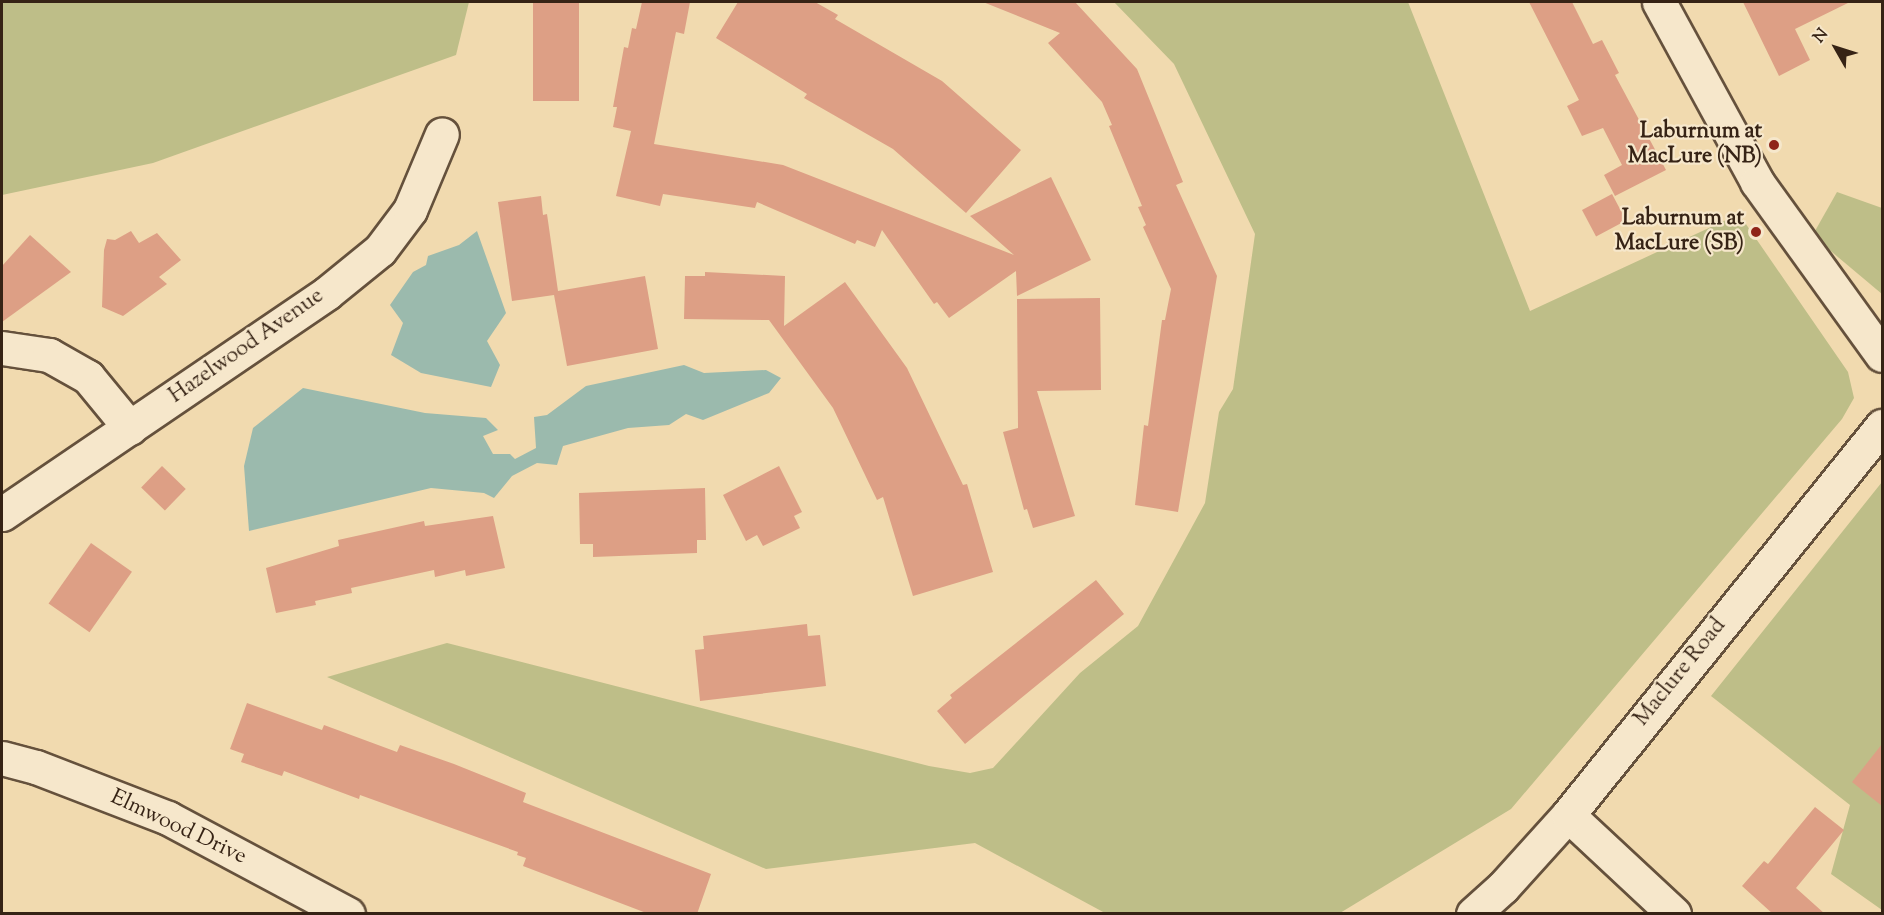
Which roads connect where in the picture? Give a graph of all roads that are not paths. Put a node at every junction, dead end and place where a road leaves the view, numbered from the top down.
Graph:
1 (1659, 2) edge
2 (442, 134) dead end
3 (2, 348) edge
4 (1882, 355) edge
5 (1882, 426) edge
6 (130, 428) junction
7 (2, 514) edge
8 (2, 758) edge
9 (1568, 814) junction
10 (348, 914) edge
11 (1473, 914) edge
12 (1674, 914) edge

1 - 4 street
2 - 6 street, Hazelwood Avenue
3 - 6 street
5 - 9 street, Maclure Road
6 - 7 street, Hazelwood Avenue
8 - 10 street, Elmwood Drive
9 - 11 street, Maclure Road
9 - 12 street

